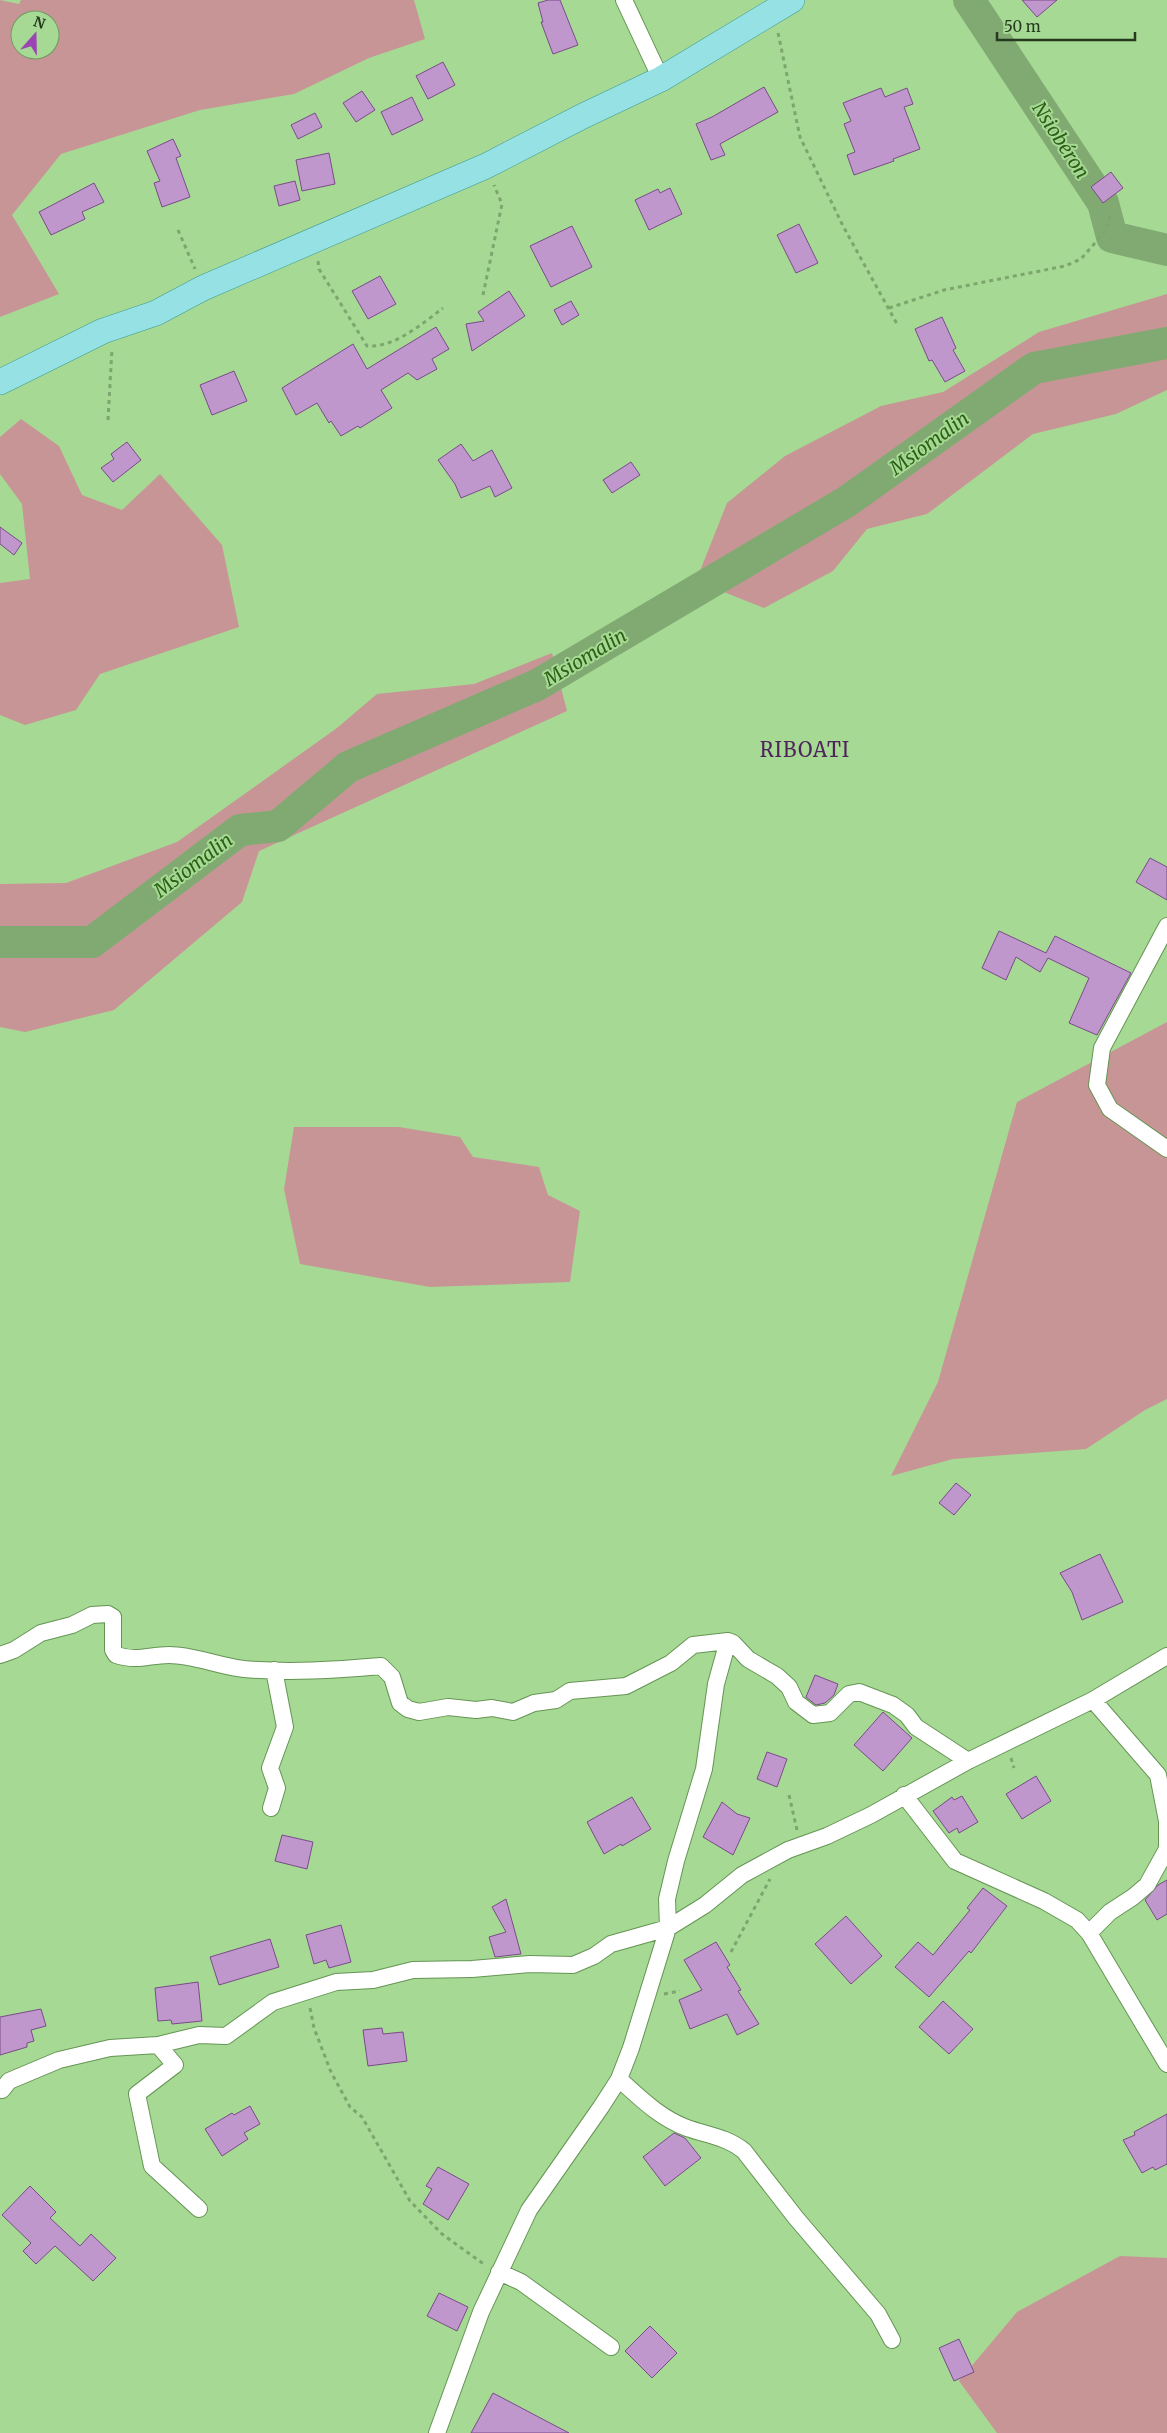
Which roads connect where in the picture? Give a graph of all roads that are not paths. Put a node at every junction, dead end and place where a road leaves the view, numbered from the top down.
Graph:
1 (624, 0) edge
2 (783, 6) edge
3 (661, 79) junction
4 (0, 382) edge
5 (1167, 926) edge
6 (1167, 1149) edge
7 (728, 1641) junction
8 (0, 1655) edge
9 (1167, 1656) edge
10 (274, 1670) junction
11 (1093, 1700) junction
12 (968, 1761) junction
13 (904, 1795) junction
14 (271, 1808) dead end
15 (668, 1928) junction
16 (1089, 1933) junction
17 (158, 2045) junction
18 (1167, 2064) edge
19 (619, 2079) junction
20 (1, 2091) edge
21 (199, 2209) dead end
22 (499, 2272) junction
23 (892, 2340) dead end
24 (611, 2347) dead end
25 (437, 2433) edge

1 - 3 street
2 - 3 main road
3 - 4 main road
5 - 6 street
7 - 10 street
7 - 12 street
7 - 15 street
8 - 10 street
9 - 11 street
10 - 14 street
11 - 12 street
11 - 16 street
12 - 13 street
13 - 15 street
13 - 16 street
15 - 17 street
15 - 19 street
16 - 18 street
17 - 20 street
17 - 21 street
19 - 22 street
19 - 23 street
22 - 24 street
22 - 25 street

